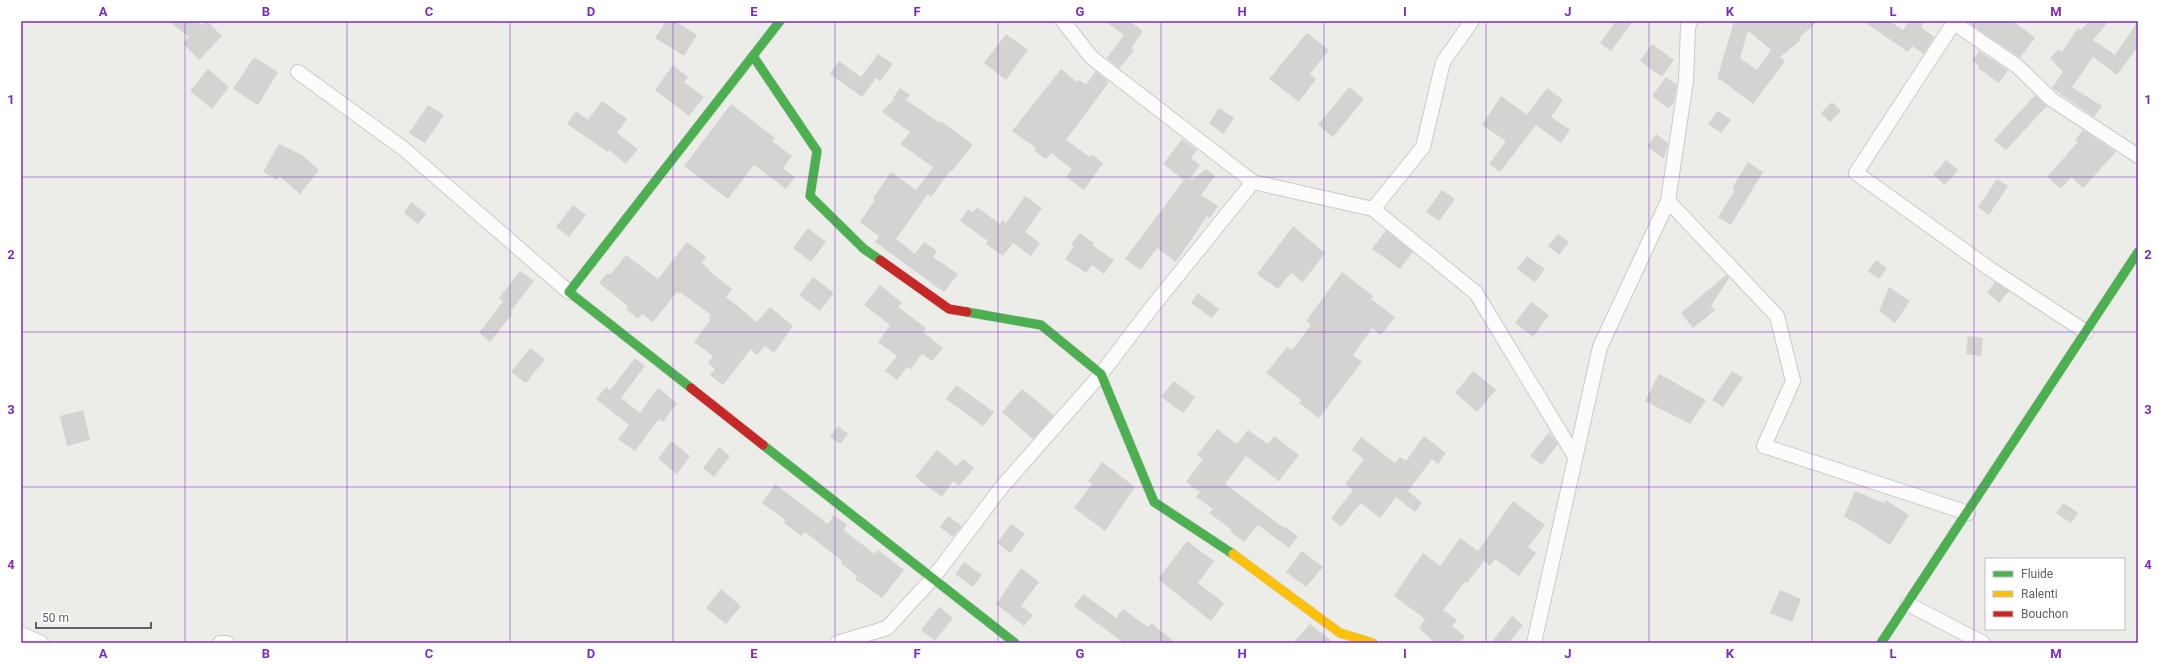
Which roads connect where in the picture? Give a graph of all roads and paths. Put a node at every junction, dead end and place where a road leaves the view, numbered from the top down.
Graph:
1 (780, 21) edge
2 (1063, 21) edge
3 (1472, 21) edge
4 (1954, 22) edge
5 (1687, 23) edge
6 (752, 56) junction
7 (298, 72) dead end
8 (2138, 156) edge
9 (1253, 182) junction
10 (1668, 201) junction
11 (1373, 209) junction
12 (2138, 252) edge
13 (569, 292) junction
14 (2086, 332) junction
15 (1101, 374) junction
16 (1574, 455) junction
17 (1968, 513) junction
18 (934, 578) junction
19 (1908, 604) junction
20 (21, 634) edge
21 (41, 643) edge
22 (220, 643) edge
23 (227, 643) edge
24 (837, 643) edge
25 (1015, 643) edge
26 (1373, 643) edge
27 (1534, 643) edge
28 (1881, 643) edge
29 (1983, 643) edge

1 - 6 street
2 - 9 street
3 - 11 street
4 - 8 street
4 - 14 street
5 - 10 street
6 - 13 street
6 - 15 street
7 - 13 street
9 - 11 street
9 - 15 street
10 - 16 street
10 - 17 street
11 - 16 street
12 - 14 street
13 - 18 street
14 - 17 street
15 - 18 street
15 - 26 street
16 - 27 street
17 - 19 street
18 - 24 street
18 - 25 street
19 - 28 street
19 - 29 street
20 - 21 street
22 - 23 street

